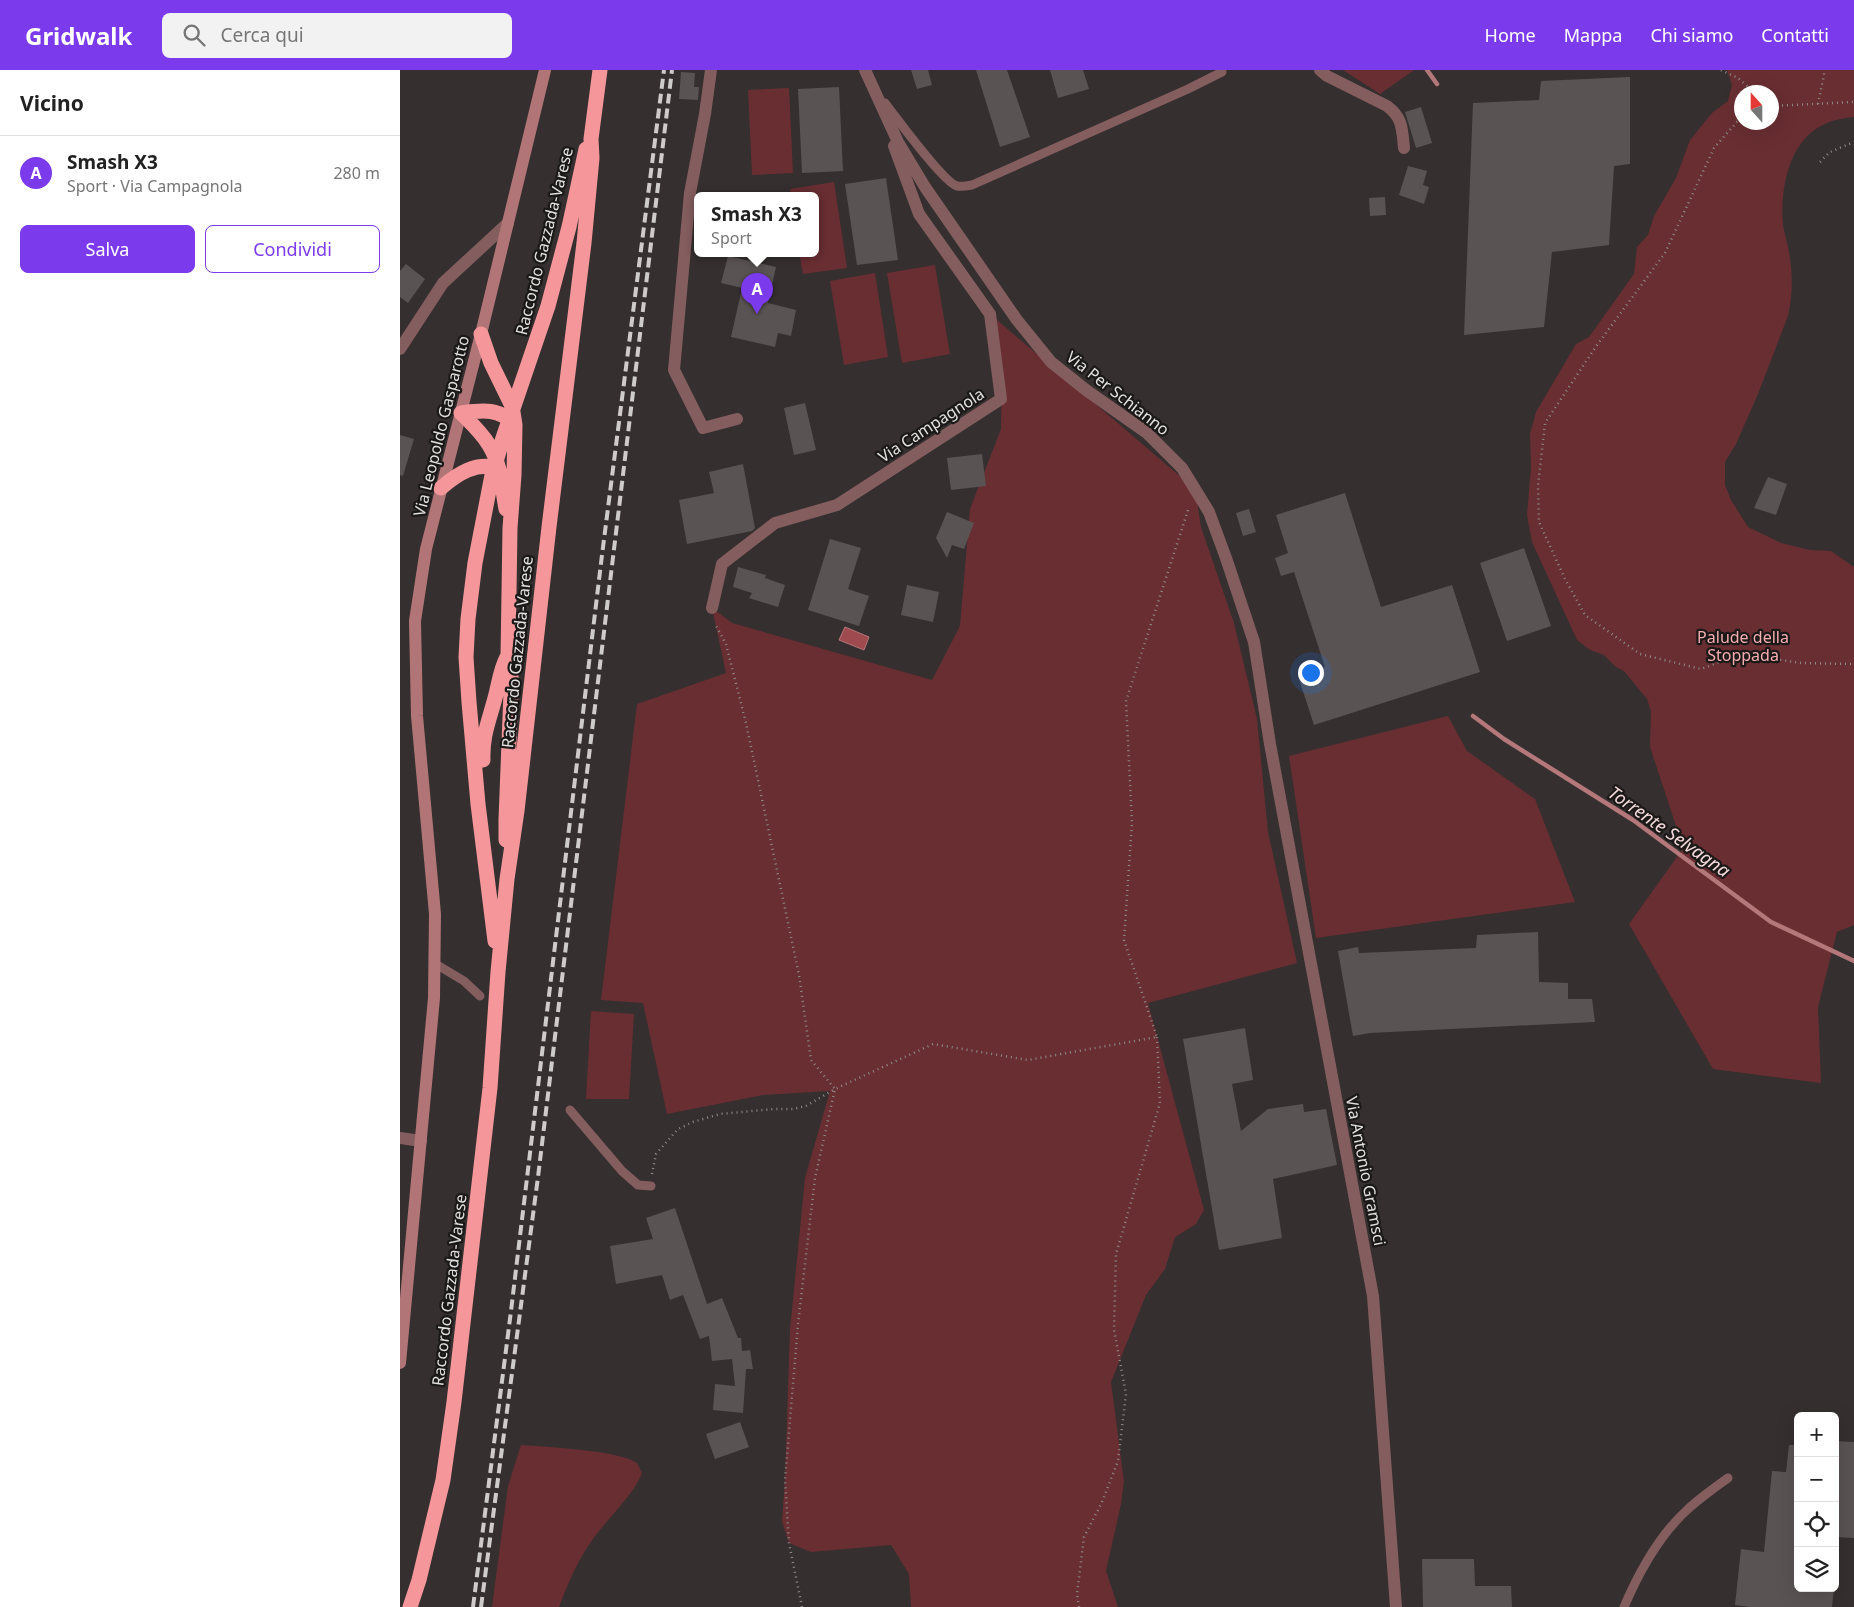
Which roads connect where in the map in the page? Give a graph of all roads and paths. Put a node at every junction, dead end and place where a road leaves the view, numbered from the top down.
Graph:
1 (545, 70) edge
2 (600, 70) edge
3 (711, 70) edge
4 (865, 70) edge
5 (1320, 70) edge
6 (1721, 70) edge
7 (1824, 70) edge
8 (1222, 72) dead end
9 (871, 85) junction
10 (1746, 85) edge
11 (1854, 102) edge
12 (1818, 104) junction
13 (1779, 106) edge
14 (1734, 125) edge
15 (591, 139) junction
16 (1854, 142) edge
17 (1404, 148) dead end
18 (1820, 162) dead end
19 (508, 223) junction
20 (481, 334) junction
21 (400, 349) edge
22 (461, 413) junction
23 (737, 419) dead end
24 (516, 425) junction
25 (498, 468) junction
26 (441, 488) junction
27 (1195, 489) junction
28 (510, 528) junction
29 (712, 608) dead end
30 (715, 624) dead end
31 (508, 656) junction
32 (1854, 664) edge
33 (1270, 744) joint
34 (507, 879) junction
35 (490, 905) junction
36 (434, 963) junction
37 (498, 972) junction
38 (480, 996) dead end
39 (1157, 1037) junction
40 (835, 1089) junction
41 (570, 1110) dead end
42 (400, 1138) edge
43 (421, 1141) junction
44 (651, 1186) joint
45 (400, 1363) edge
46 (1728, 1478) dead end
47 (410, 1607) edge
48 (802, 1607) edge
49 (1079, 1607) edge
50 (1396, 1607) edge
51 (1624, 1607) edge

1 - 19 main road, Via Leopoldo Gasparotto
2 - 15 highway
3 - 23 street
4 - 9 street, Via Per Schianno
5 - 17 street
6 - 10 path
7 - 12 path
8 - 9 lane
9 - 27 street, Via Per Schianno
9 - 29 street, Via Campagnola
11 - 12 path
12 - 13 path
14 - 32 path
15 - 34 highway, Raccordo Gazzada-Varese
15 - 35 highway, Raccordo Gazzada-Varese
16 - 18 path
19 - 20 main road, Via Leopoldo Gasparotto
19 - 21 street
20 - 22 main road, Via Leopoldo Gasparotto
20 - 24 highway
22 - 24 highway
22 - 25 highway
22 - 26 main road, Via Leopoldo Gasparotto
24 - 28 highway
25 - 26 highway
25 - 28 highway
26 - 36 main road, Via Leopoldo Gasparotto
27 - 33 street, Via Per Schianno
27 - 39 path
28 - 31 highway
30 - 40 path
31 - 34 highway
31 - 35 highway
33 - 50 street, Via Antonio Gramsci
34 - 37 highway, Raccordo Gazzada-Varese
35 - 37 highway, Raccordo Gazzada-Varese
36 - 38 lane
36 - 43 main road, Via Leopoldo Gasparotto
37 - 47 highway, Raccordo Gazzada-Varese
39 - 40 path
39 - 49 path
40 - 44 path
40 - 48 path
41 - 44 lane
42 - 43 street
43 - 45 main road, Via Leopoldo Gasparotto
46 - 51 lane

